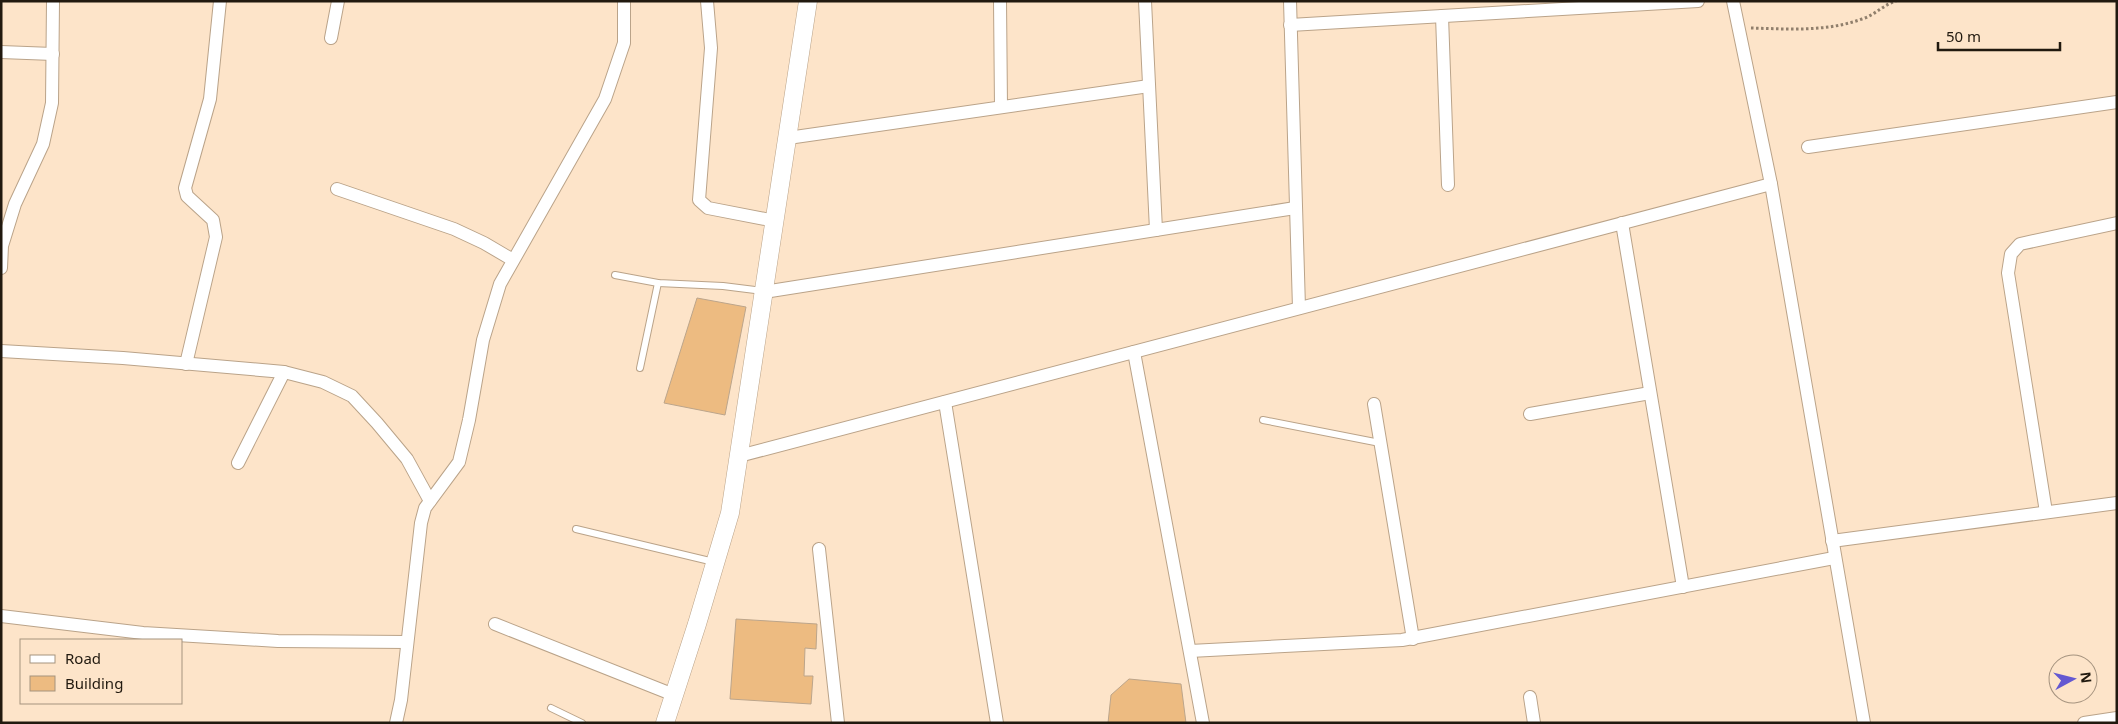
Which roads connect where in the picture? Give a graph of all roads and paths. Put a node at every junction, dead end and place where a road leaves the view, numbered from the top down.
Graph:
1 (52, 1) edge
2 (220, 1) edge
3 (338, 1) edge
4 (624, 1) edge
5 (707, 1) edge
6 (808, 1) edge
7 (1000, 1) edge
8 (1145, 1) edge
9 (1290, 1) edge
10 (1698, 1) edge
11 (1733, 1) edge
12 (1896, 1) edge
13 (1442, 16) junction
14 (1290, 25) junction
15 (1738, 28) junction
16 (331, 38) dead end
17 (1, 52) edge
18 (53, 54) junction
19 (1149, 86) junction
20 (2117, 102) edge
21 (1001, 107) junction
22 (788, 138) junction
23 (1808, 148) dead end
24 (1448, 184) dead end
25 (1771, 184) junction
26 (337, 189) dead end
27 (1295, 208) junction
28 (775, 221) junction
29 (1622, 223) junction
30 (2117, 223) edge
31 (1156, 230) junction
32 (513, 260) junction
33 (1, 268) edge
34 (615, 275) dead end
35 (658, 283) junction
36 (764, 292) junction
37 (1299, 308) junction
38 (1, 351) edge
39 (1134, 352) junction
40 (186, 364) junction
41 (640, 368) dead end
42 (284, 372) junction
43 (1650, 393) junction
44 (945, 402) junction
45 (1374, 404) dead end
46 (1530, 414) dead end
47 (1263, 420) dead end
48 (1380, 443) junction
49 (738, 456) junction
50 (238, 463) dead end
51 (430, 501) junction
52 (2117, 503) edge
53 (2046, 512) junction
54 (576, 529) dead end
55 (1832, 541) junction
56 (819, 550) dead end
57 (1834, 558) junction
58 (715, 562) junction
59 (1683, 587) junction
60 (1, 616) edge
61 (495, 624) dead end
62 (1413, 639) junction
63 (407, 642) junction
64 (1190, 651) junction
65 (674, 695) junction
66 (1530, 697) dead end
67 (551, 708) dead end
68 (2117, 718) edge
69 (396, 723) edge
70 (582, 723) edge
71 (666, 723) edge
72 (838, 723) edge
73 (997, 723) edge
74 (1203, 723) edge
75 (1534, 723) edge
76 (1864, 723) edge
77 (2084, 723) edge

1 - 18 street
2 - 40 street
3 - 16 street
4 - 32 street
5 - 28 street
6 - 22 street
7 - 21 street
8 - 19 street
9 - 14 street
10 - 13 street
11 - 15 street
12 - 15 path
13 - 14 street
13 - 24 street
14 - 27 street
15 - 25 street
17 - 18 street
18 - 33 street
19 - 21 street
19 - 31 street
20 - 23 street
21 - 22 street
22 - 28 street
25 - 29 street
25 - 55 street
26 - 32 street
27 - 31 street
27 - 37 street
28 - 36 street
29 - 37 street
29 - 43 street
30 - 53 street
31 - 36 street
32 - 51 street
34 - 35 lane
35 - 36 lane
35 - 41 lane
36 - 49 street
37 - 39 street
38 - 40 street
39 - 44 street
39 - 64 street
40 - 42 street
42 - 50 street
42 - 51 street
43 - 46 street
43 - 59 street
44 - 49 street
44 - 73 street
45 - 48 street
47 - 48 lane
48 - 62 street
49 - 58 street
51 - 63 street
52 - 53 street
53 - 55 street
54 - 58 lane
55 - 57 street
56 - 72 street
57 - 59 street
57 - 76 street
58 - 65 street
59 - 62 street
60 - 63 street
61 - 65 street
62 - 64 street
63 - 69 street
64 - 74 street
65 - 71 street
66 - 75 street
67 - 70 lane
68 - 77 street

